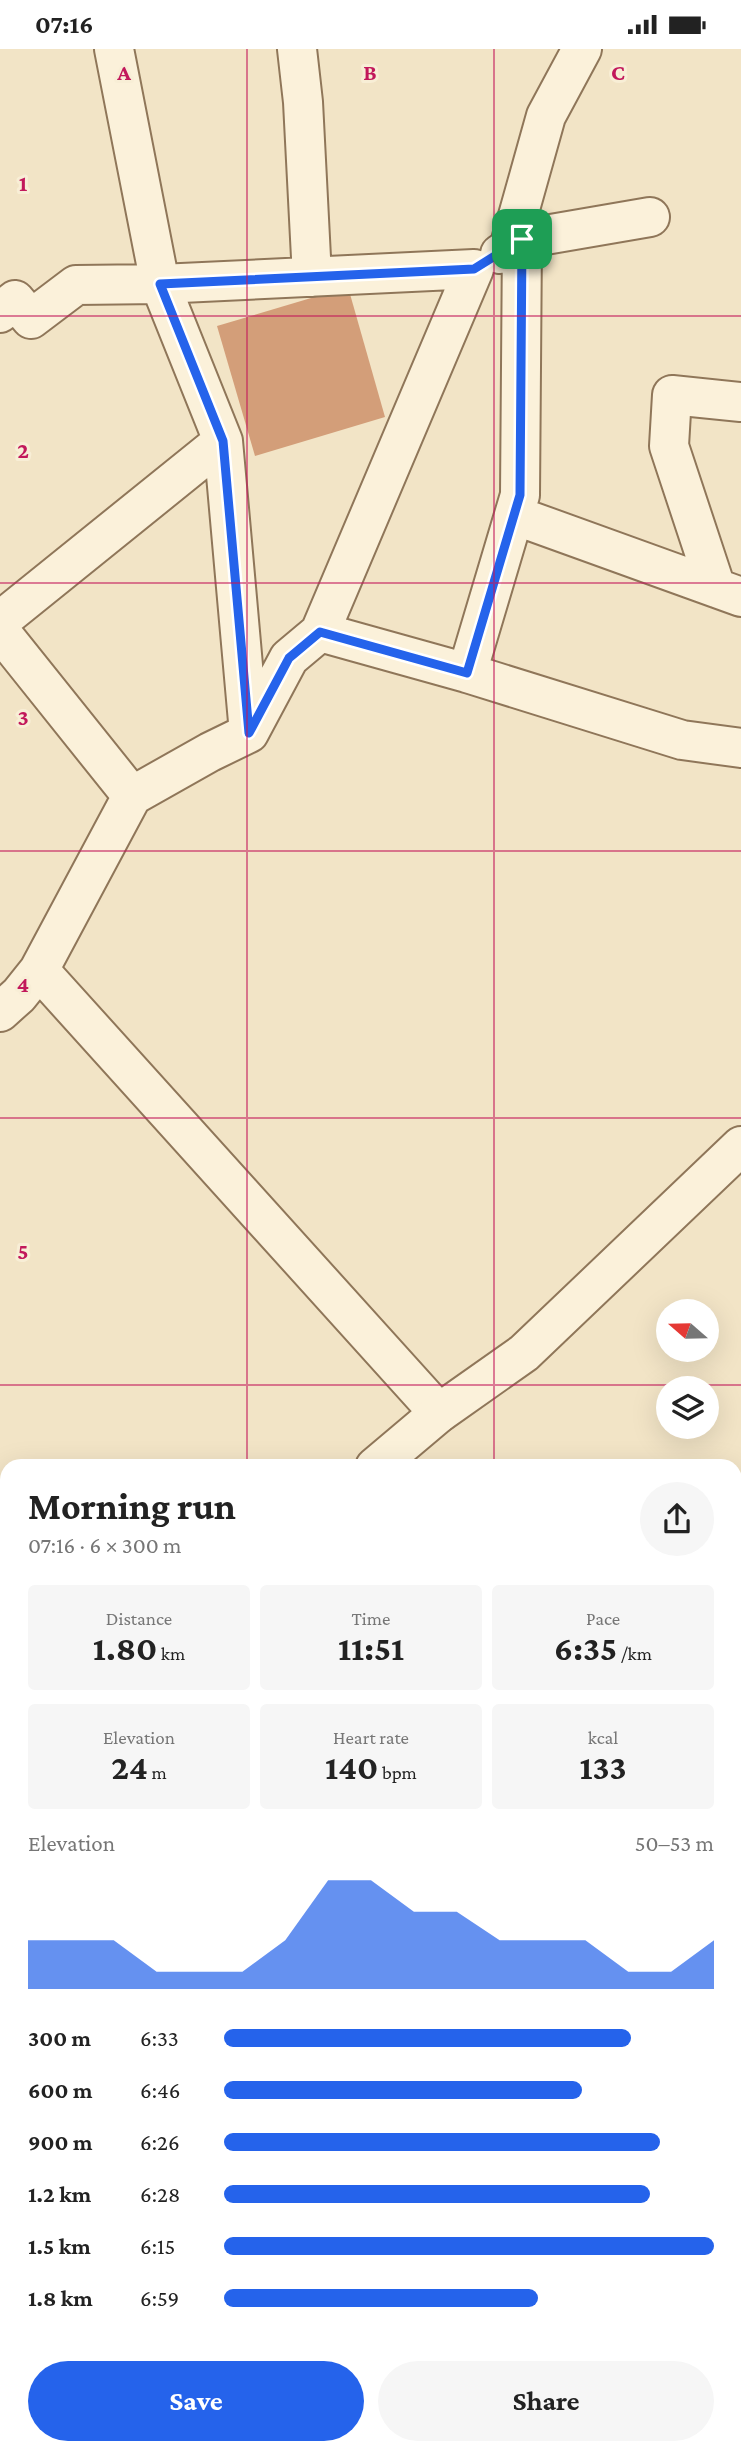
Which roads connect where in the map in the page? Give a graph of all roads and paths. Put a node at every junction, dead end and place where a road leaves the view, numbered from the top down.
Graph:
1 (114, 49) edge
2 (297, 49) edge
3 (582, 49) edge
4 (650, 217) dead end
5 (516, 243) junction
6 (474, 269) junction
7 (312, 277) junction
8 (160, 284) junction
9 (5, 298) edge
10 (741, 402) edge
11 (223, 441) junction
12 (514, 515) junction
13 (728, 593) edge
14 (0, 621) edge
15 (0, 631) edge
16 (320, 632) junction
17 (467, 673) junction
18 (249, 733) junction
19 (741, 748) edge
20 (132, 796) junction
21 (15, 988) edge
22 (741, 1146) edge
23 (439, 1413) junction
24 (384, 1459) edge

1 - 8 street
2 - 7 street
3 - 5 street
4 - 5 street
5 - 6 street
5 - 12 street
6 - 7 street
6 - 16 street
7 - 8 street
8 - 9 street
8 - 11 street
10 - 13 street
11 - 14 street
11 - 18 street
12 - 13 street
12 - 17 street
15 - 20 street
16 - 17 street
16 - 18 street
17 - 19 street
18 - 20 street
20 - 21 street
21 - 23 street
22 - 23 street
23 - 24 street

